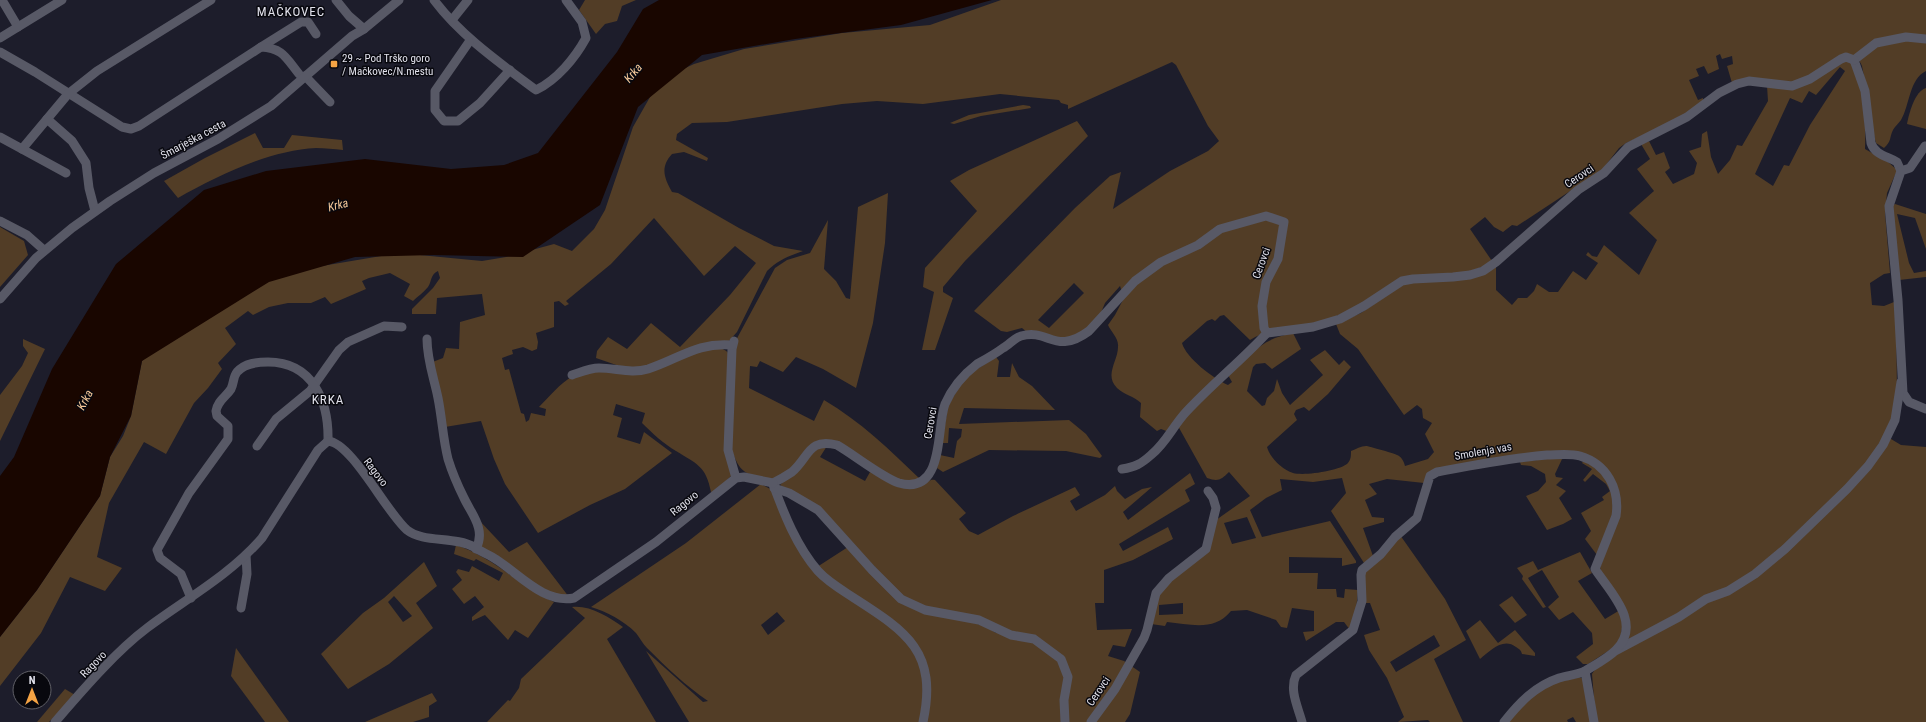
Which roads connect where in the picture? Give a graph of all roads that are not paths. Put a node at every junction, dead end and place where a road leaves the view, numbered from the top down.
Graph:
1 (2, 0) edge
2 (62, 0) edge
3 (211, 0) edge
4 (336, 0) edge
5 (399, 0) edge
6 (434, 0) edge
7 (468, 0) edge
8 (566, 0) edge
9 (452, 20) junction
10 (18, 27) junction
11 (364, 29) junction
12 (316, 34) dead end
13 (0, 38) edge
14 (1926, 39) edge
15 (469, 42) dead end
16 (261, 47) junction
17 (0, 52) edge
18 (1854, 60) junction
19 (510, 70) junction
20 (302, 75) junction
21 (68, 94) junction
22 (330, 102) dead end
23 (47, 119) junction
24 (0, 138) edge
25 (1925, 146) dead end
26 (22, 149) junction
27 (1900, 171) junction
28 (66, 173) dead end
29 (95, 211) junction
30 (0, 221) edge
31 (44, 250) junction
32 (0, 299) edge
33 (402, 327) dead end
34 (1267, 333) junction
35 (427, 339) dead end
36 (572, 375) dead end
37 (1901, 382) junction
38 (314, 386) junction
39 (1926, 409) edge
40 (328, 441) junction
41 (257, 446) dead end
42 (1122, 469) dead end
43 (736, 478) junction
44 (774, 486) junction
45 (1208, 491) dead end
46 (476, 549) junction
47 (246, 555) junction
48 (191, 598) junction
49 (240, 608) dead end
50 (1615, 650) junction
51 (1586, 671) junction
52 (55, 722) edge
53 (923, 722) edge
54 (1065, 722) edge
55 (1091, 722) edge
56 (1302, 722) edge
57 (1504, 722) edge
58 (1594, 722) edge

1 - 10 street
2 - 10 street
3 - 21 street
4 - 11 street
5 - 11 street, Šmarješka cesta
6 - 9 street
7 - 9 street
8 - 19 street
9 - 19 street
10 - 13 street
11 - 20 street, Šmarješka cesta
12 - 16 street
14 - 18 street
15 - 19 street
16 - 20 street
16 - 21 street
17 - 21 street
18 - 27 street
18 - 34 street, Cerovci
20 - 22 street
20 - 29 street, Šmarješka cesta
21 - 23 street
23 - 26 street
23 - 29 street
24 - 26 street
25 - 27 street
26 - 28 street
27 - 37 street
29 - 31 street, Šmarješka cesta
30 - 31 street
31 - 32 street, Šmarješka cesta
33 - 38 street
34 - 42 street
34 - 44 street, Cerovci
35 - 46 street
36 - 43 street
37 - 39 street
37 - 50 street
38 - 40 street
38 - 41 street
38 - 48 street
40 - 46 street, Ragovo
40 - 47 street, Ragovo
43 - 44 street
43 - 46 street, Ragovo
44 - 53 street
44 - 54 street
45 - 55 street, Cerovci
47 - 48 street, Ragovo
47 - 49 street
48 - 52 street, Ragovo
50 - 51 street, Smolenja vas
50 - 56 street, Smolenja vas
51 - 57 street
51 - 58 street

